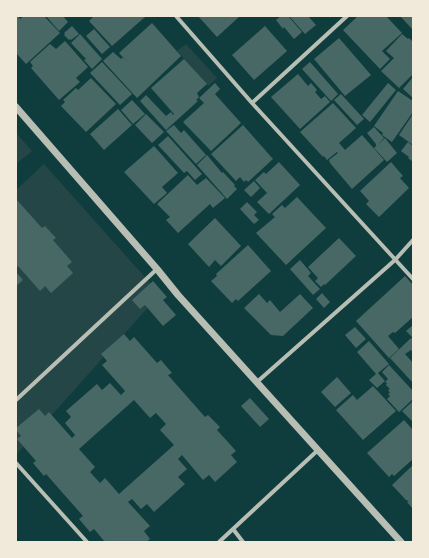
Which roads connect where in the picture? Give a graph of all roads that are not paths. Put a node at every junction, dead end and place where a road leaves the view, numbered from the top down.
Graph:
1 (176, 16) edge
2 (347, 16) edge
3 (252, 103) junction
4 (16, 107) edge
5 (413, 240) edge
6 (395, 260) junction
7 (157, 268) junction
8 (413, 279) edge
9 (257, 382) junction
10 (16, 400) edge
11 (318, 450) junction
12 (16, 464) edge
13 (232, 529) junction
14 (87, 542) edge
15 (219, 542) edge
16 (244, 542) edge
17 (400, 542) edge

1 - 3 street
2 - 3 street
3 - 6 street
4 - 7 street
5 - 6 street
6 - 8 street
6 - 9 street
7 - 9 street
7 - 10 street
9 - 11 street
11 - 13 street
11 - 17 street
12 - 14 street
13 - 15 street
13 - 16 street

